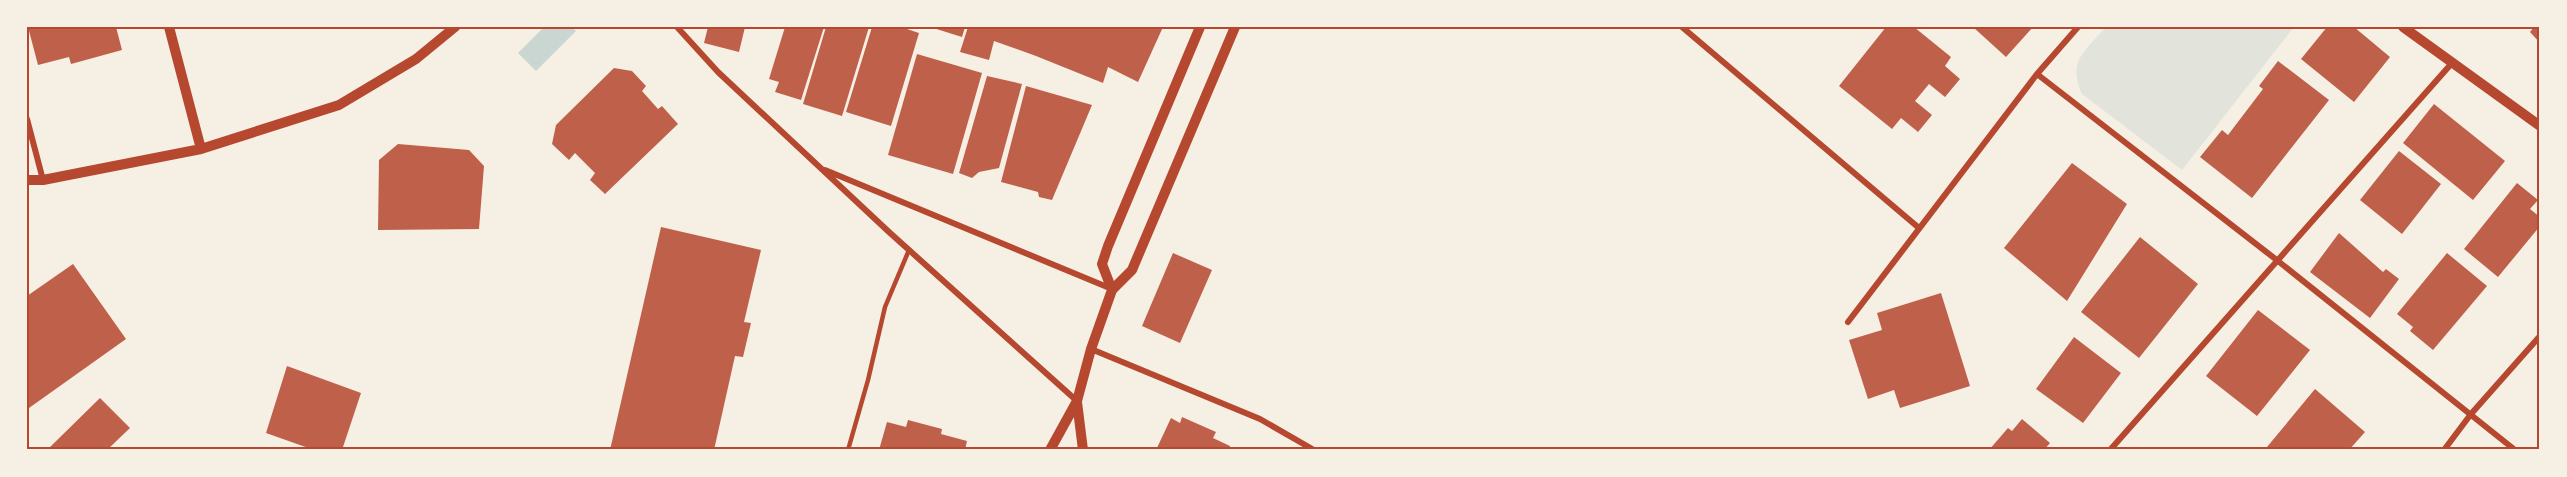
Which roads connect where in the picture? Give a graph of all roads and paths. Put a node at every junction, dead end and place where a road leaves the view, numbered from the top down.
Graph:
1 (169, 27) edge
2 (455, 27) edge
3 (677, 27) edge
4 (1235, 27) edge
5 (1682, 27) edge
6 (2078, 27) edge
7 (2403, 27) edge
8 (1196, 29) edge
9 (2452, 63) junction
10 (2037, 74) junction
11 (27, 119) edge
12 (2540, 126) edge
13 (201, 149) junction
14 (821, 169) junction
15 (27, 180) edge
16 (43, 180) junction
17 (1919, 228) junction
18 (909, 250) junction
19 (2278, 261) junction
20 (1112, 290) junction
21 (1848, 322) dead end
22 (2540, 336) edge
23 (1091, 349) junction
24 (1077, 401) junction
25 (2471, 414) junction
26 (848, 450) edge
27 (1050, 450) edge
28 (1083, 450) edge
29 (1314, 450) edge
30 (2110, 450) edge
31 (2444, 450) edge
32 (2515, 450) edge

1 - 13 street
2 - 13 street
3 - 14 street
4 - 20 street
5 - 17 street
6 - 10 street
7 - 9 street
8 - 20 street
9 - 12 street
9 - 19 street
10 - 17 street
10 - 19 street
11 - 16 street
13 - 16 street
14 - 18 street
14 - 20 street
15 - 16 street
17 - 21 street
18 - 24 street
18 - 26 lane
19 - 25 street
19 - 30 street
20 - 23 street
22 - 25 street
23 - 24 street
23 - 29 street
24 - 27 street
24 - 28 street
25 - 31 street
25 - 32 street

